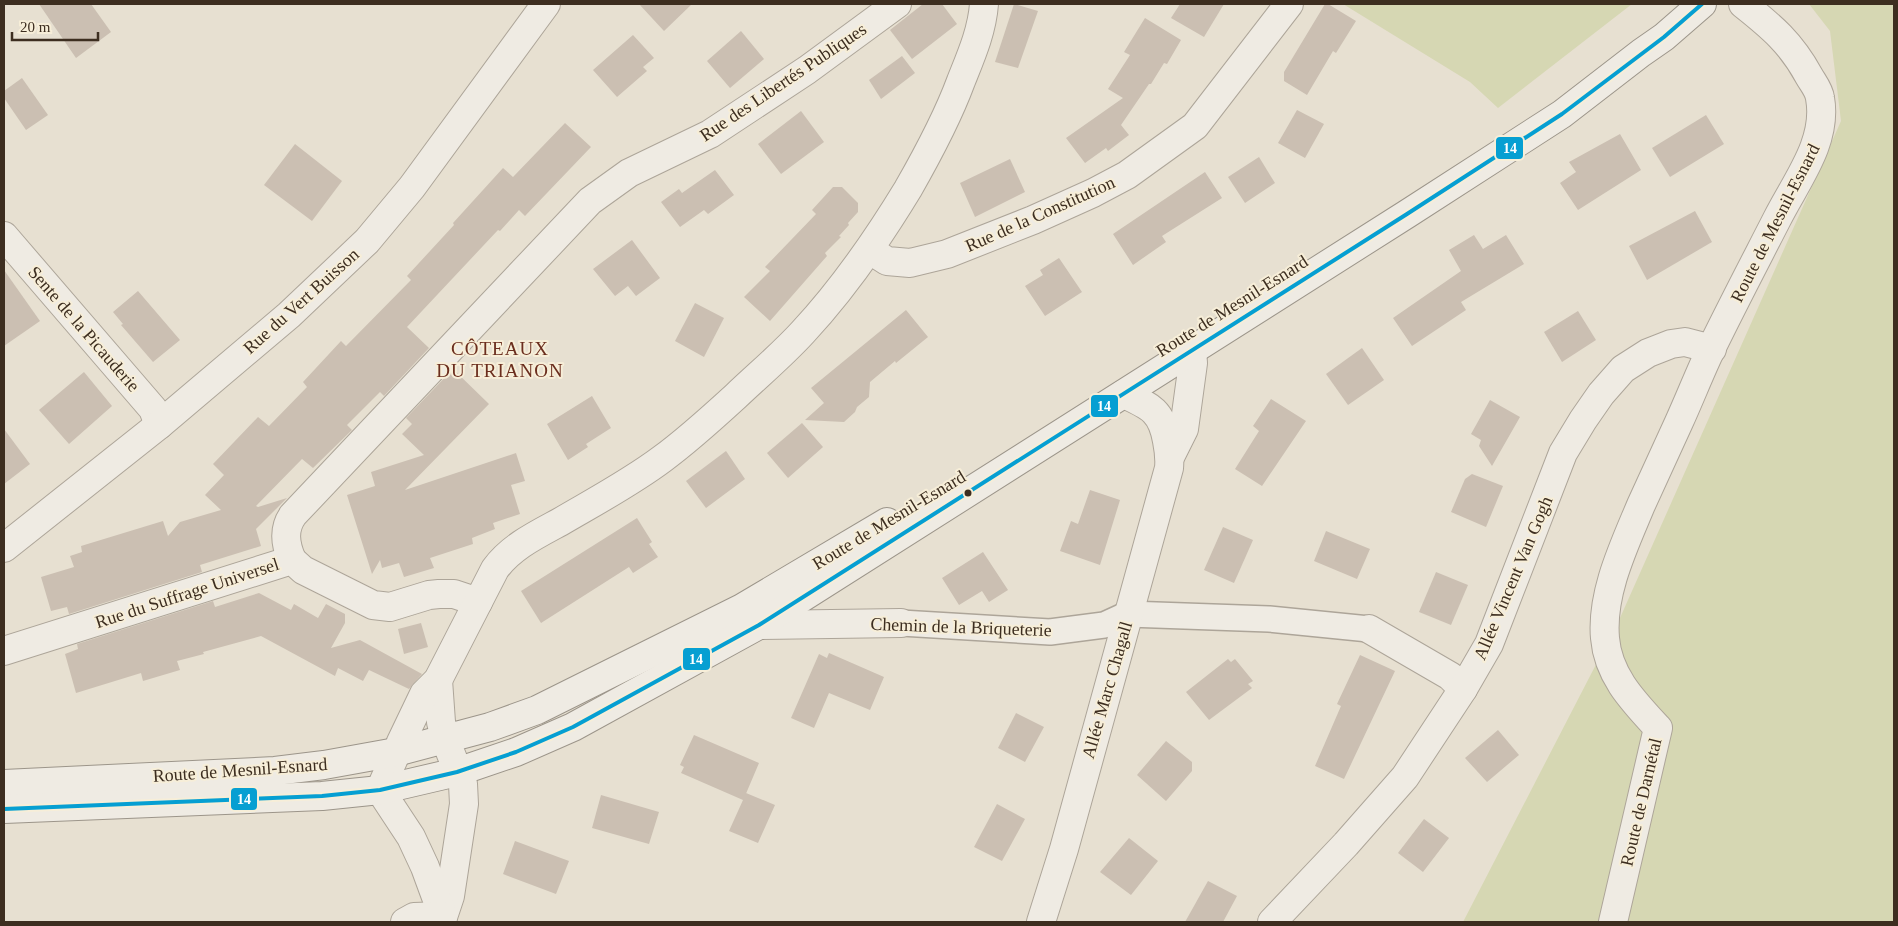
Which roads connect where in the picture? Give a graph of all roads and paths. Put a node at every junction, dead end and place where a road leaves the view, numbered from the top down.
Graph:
1 (546, 4) edge
2 (897, 4) edge
3 (984, 4) edge
4 (1289, 4) edge
5 (1675, 4) edge
6 (1702, 4) edge
7 (1743, 4) edge
8 (4, 236) edge
9 (870, 250) junction
10 (1712, 349) junction
11 (1192, 350) junction
12 (1124, 394) junction
13 (159, 425) junction
14 (1170, 457) junction
15 (4, 548) edge
16 (292, 560) junction
17 (478, 602) junction
18 (1606, 608) joint
19 (1128, 614) junction
20 (901, 623) joint
21 (759, 625) junction
22 (1369, 629) joint
23 (4, 651) edge
24 (438, 680) junction
25 (1464, 689) junction
26 (445, 739) junction
27 (396, 752) junction
28 (458, 772) junction
29 (4, 784) edge
30 (380, 790) junction
31 (4, 809) edge
32 (442, 919) edge
33 (405, 922) edge
34 (1041, 922) edge
35 (1272, 922) edge
36 (1613, 922) edge

1 - 13 street, Rue du Vert Buisson
2 - 16 street, Rue des Libertés Publiques
3 - 9 street
4 - 9 street, Rue de la Constitution
5 - 26 street, Route de Mesnil-Esnard
6 - 11 street, Route de Mesnil-Esnard
7 - 10 street, Route de Mesnil-Esnard
8 - 13 street, Sente de la Picauderie
9 - 17 street
10 - 18 street, Route de Mesnil-Esnard
10 - 25 street, Allée Vincent Van Gogh
11 - 12 street, Route de Mesnil-Esnard
11 - 14 street
12 - 14 street
12 - 21 street, Route de Mesnil-Esnard
13 - 15 street, Rue du Vert Buisson
14 - 19 street, Allée Marc Chagall
16 - 17 street, Rue du Suffrage Universel
16 - 23 street, Rue du Suffrage Universel
17 - 24 street
18 - 36 street, Route de Darnétal
19 - 20 street, Chemin de la Briqueterie
19 - 22 street, Chemin de la Briqueterie
19 - 34 street, Allée Marc Chagall
20 - 21 street, Chemin de la Briqueterie
21 - 28 street, Route de Mesnil-Esnard
22 - 25 street
24 - 26 street
24 - 27 street
25 - 35 street, Allée Vincent Van Gogh
26 - 27 street, Route de Mesnil-Esnard
26 - 28 street
27 - 29 street, Route de Mesnil-Esnard
27 - 30 street
28 - 30 street, Route de Mesnil-Esnard
28 - 32 street
30 - 31 street, Route de Mesnil-Esnard
30 - 32 street
32 - 33 street

